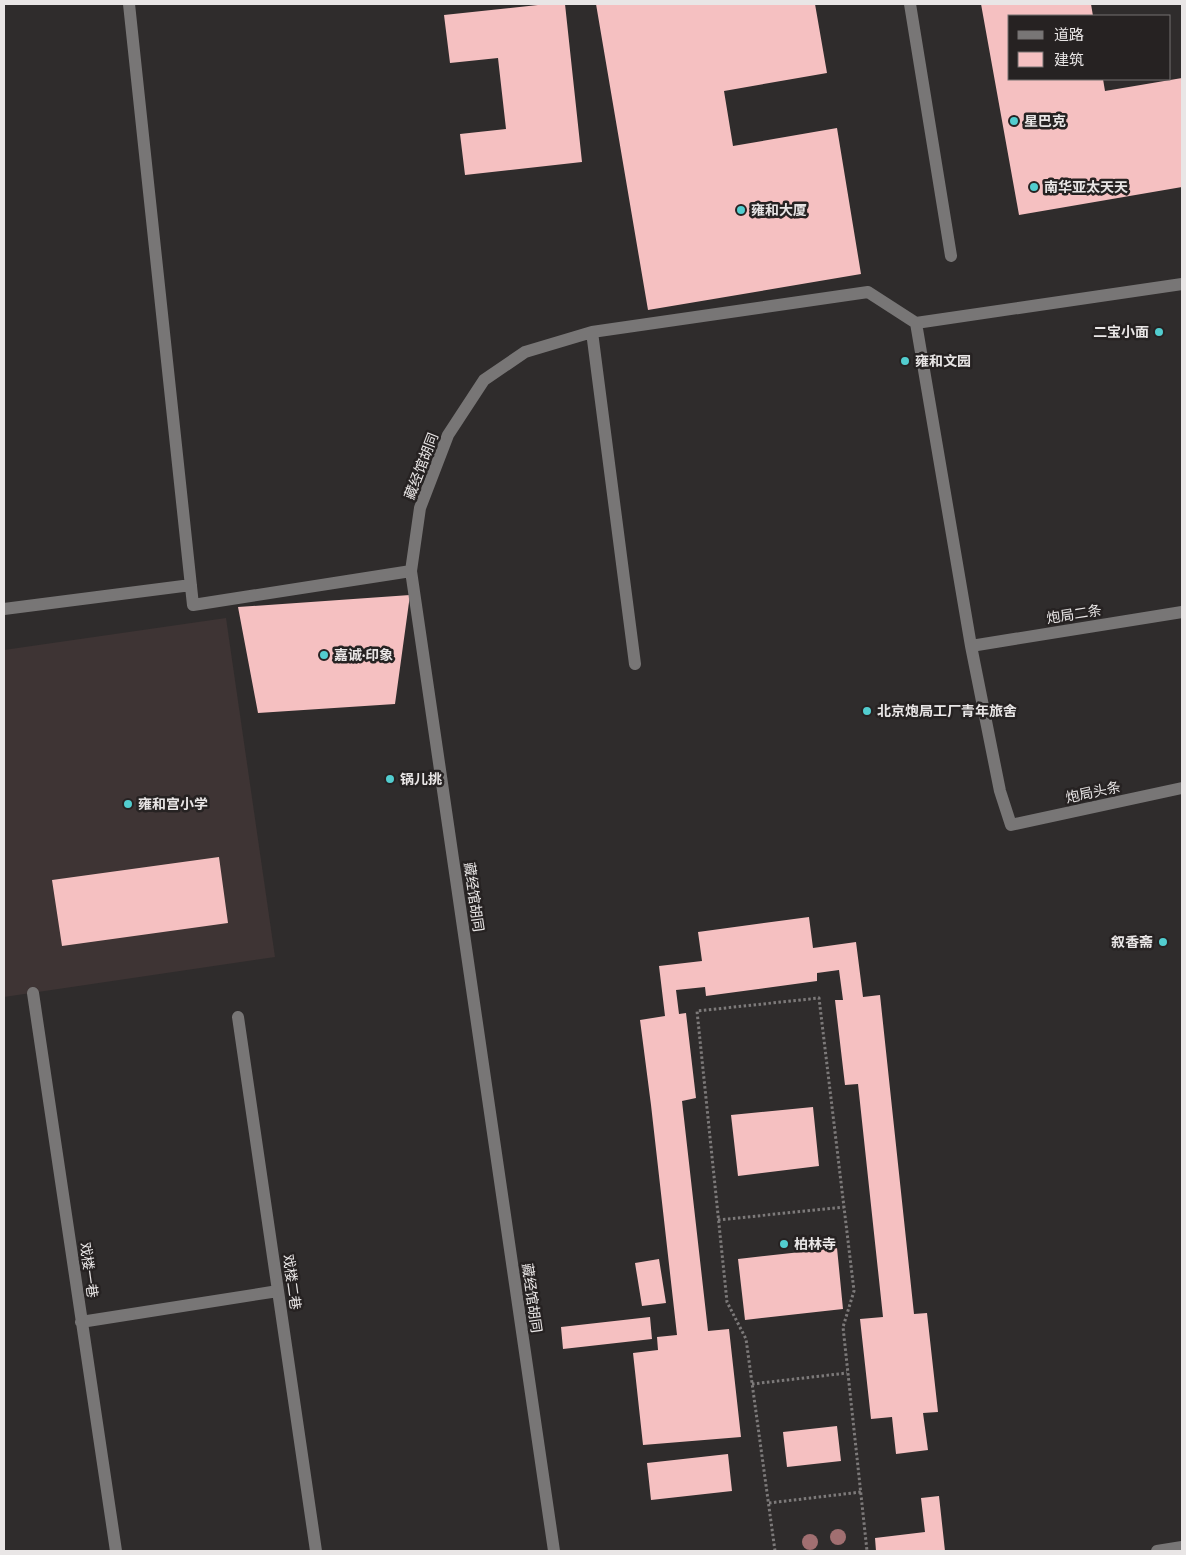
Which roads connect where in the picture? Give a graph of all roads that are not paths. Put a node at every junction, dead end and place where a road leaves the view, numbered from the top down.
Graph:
1 (129, 4) edge
2 (910, 4) edge
3 (951, 256) dead end
4 (1182, 284) edge
5 (916, 323) junction
6 (592, 332) junction
7 (411, 571) junction
8 (191, 585) junction
9 (4, 609) edge
10 (1182, 612) edge
11 (971, 646) junction
12 (635, 664) dead end
13 (1182, 788) edge
14 (33, 993) dead end
15 (238, 1017) dead end
16 (278, 1291) junction
17 (81, 1322) junction
18 (1182, 1547) edge
19 (116, 1551) edge
20 (316, 1551) edge
21 (554, 1551) edge
22 (1157, 1551) edge

1 - 8 street
2 - 3 street
4 - 5 street
5 - 6 street, 藏经馆胡同
5 - 11 street
6 - 7 street, 藏经馆胡同
6 - 12 street
7 - 8 street
7 - 21 street, 藏经馆胡同
8 - 9 street
10 - 11 street, 炮局二条
11 - 13 street, 炮局头条
14 - 17 street, 戏楼一巷
15 - 16 street, 戏楼二巷
16 - 17 street
16 - 20 street, 戏楼二巷
17 - 19 street, 戏楼一巷
18 - 22 street

